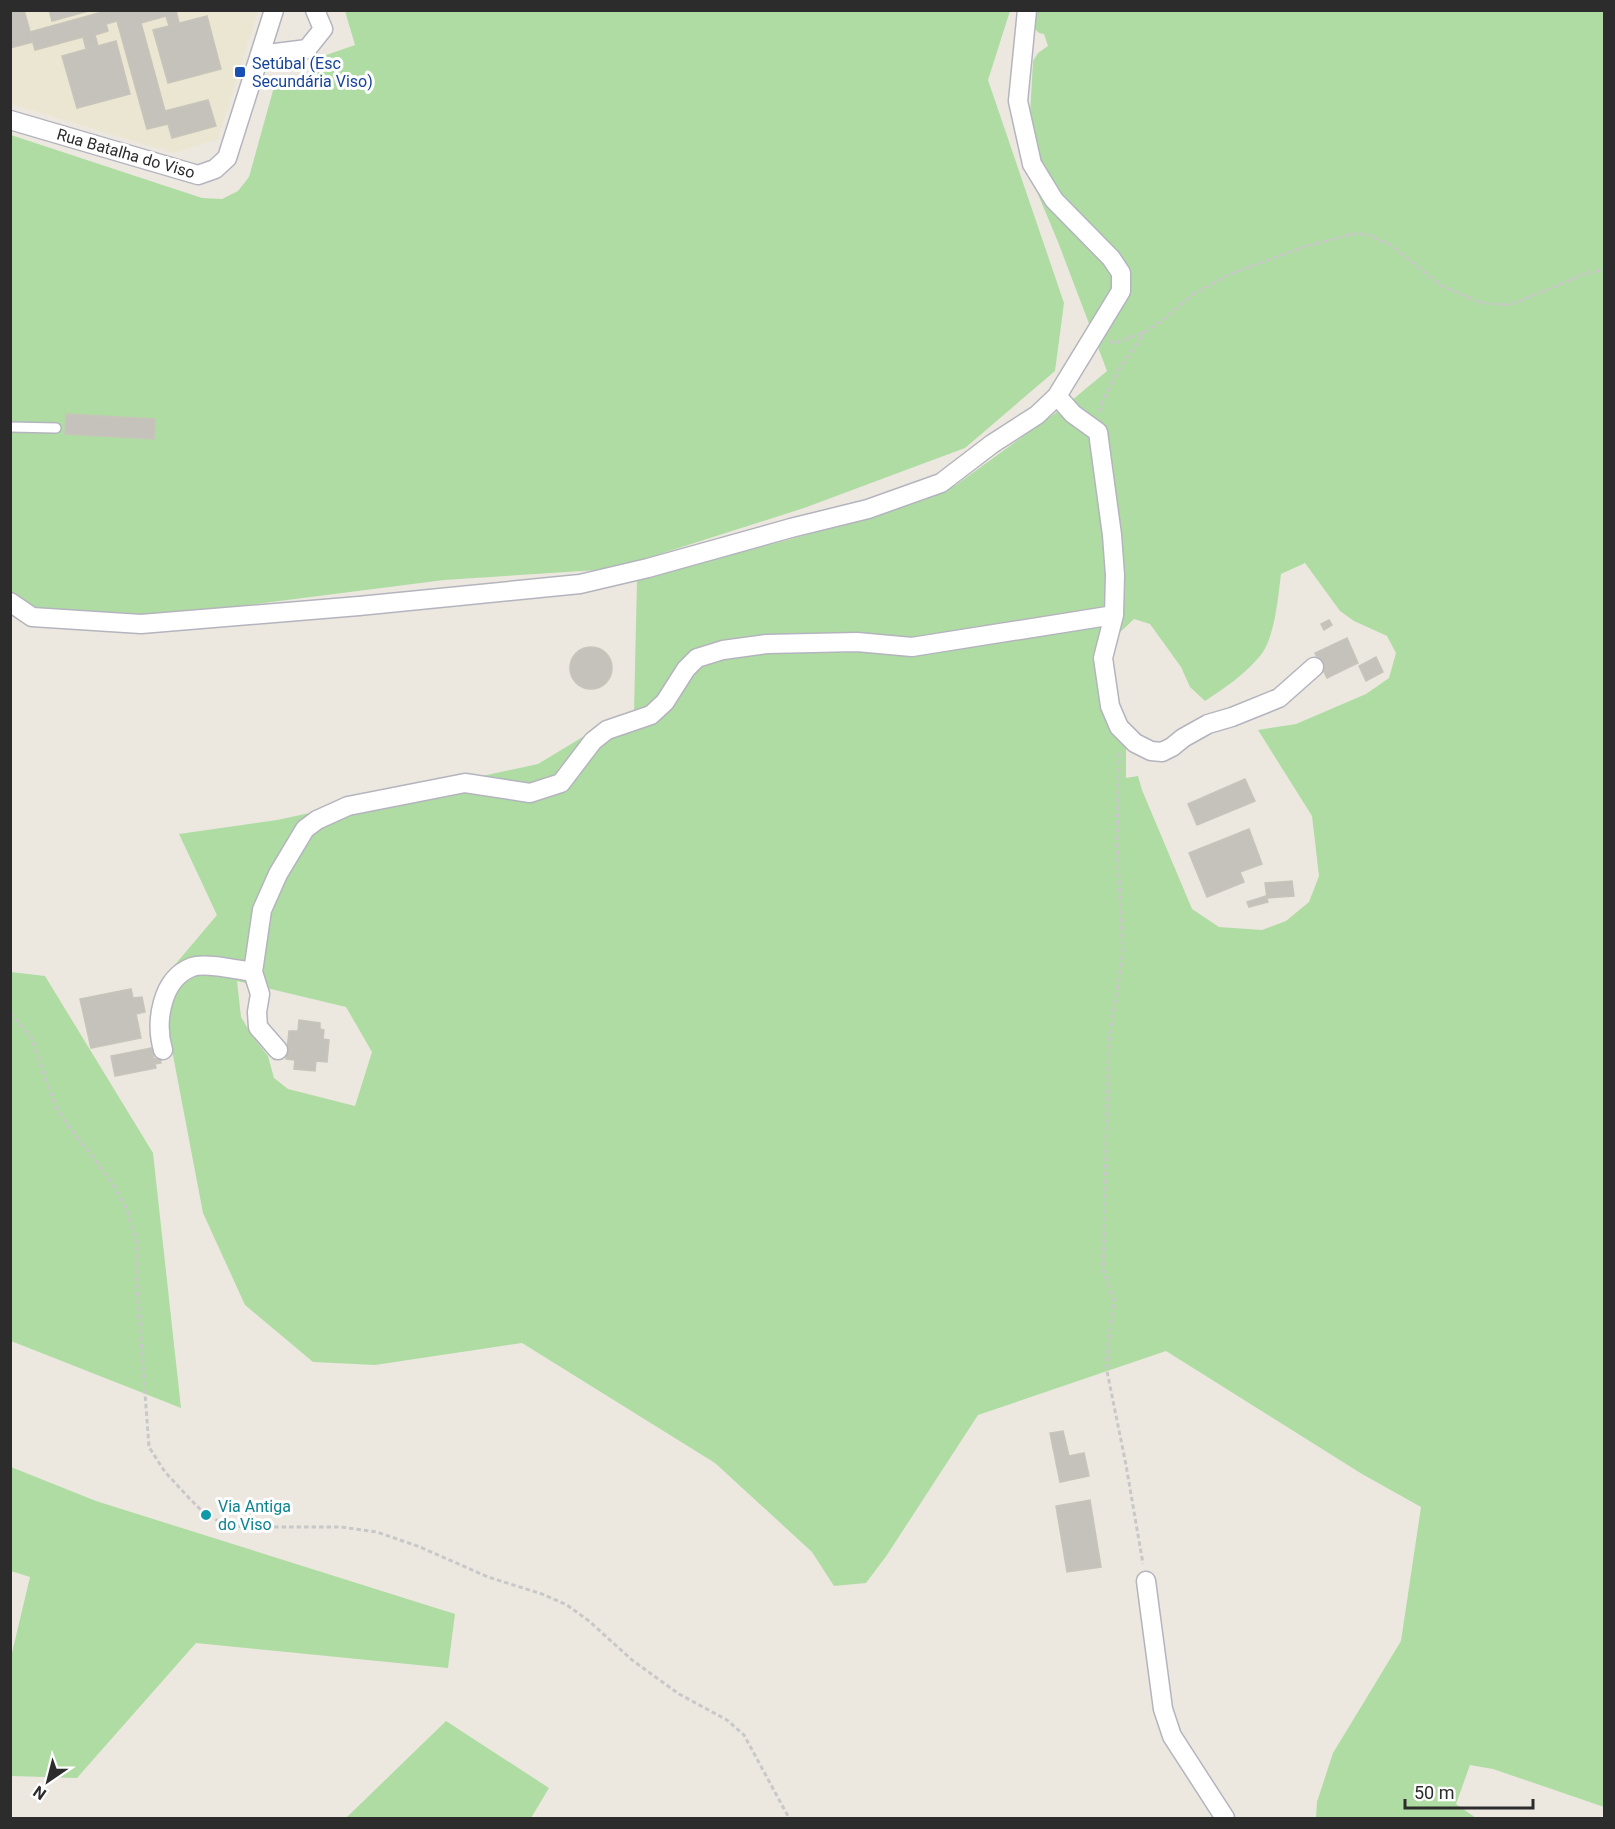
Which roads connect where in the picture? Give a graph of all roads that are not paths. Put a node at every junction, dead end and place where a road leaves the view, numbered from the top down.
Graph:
1 (274, 10) edge
2 (315, 10) edge
3 (1027, 10) edge
4 (260, 55) junction
5 (10, 120) edge
6 (1057, 396) junction
7 (10, 427) edge
8 (56, 428) dead end
9 (10, 602) edge
10 (1114, 615) junction
11 (1314, 667) dead end
12 (253, 972) junction
13 (163, 1050) dead end
14 (278, 1050) dead end
15 (1146, 1581) road end
16 (1225, 1818) edge

1 - 4 street, Rua Batalha do Viso
2 - 4 street
3 - 6 street
4 - 5 street, Rua Batalha do Viso
6 - 9 street
6 - 10 street
7 - 8 lane
10 - 11 street
10 - 12 street
12 - 13 street
12 - 14 street
15 - 16 street

